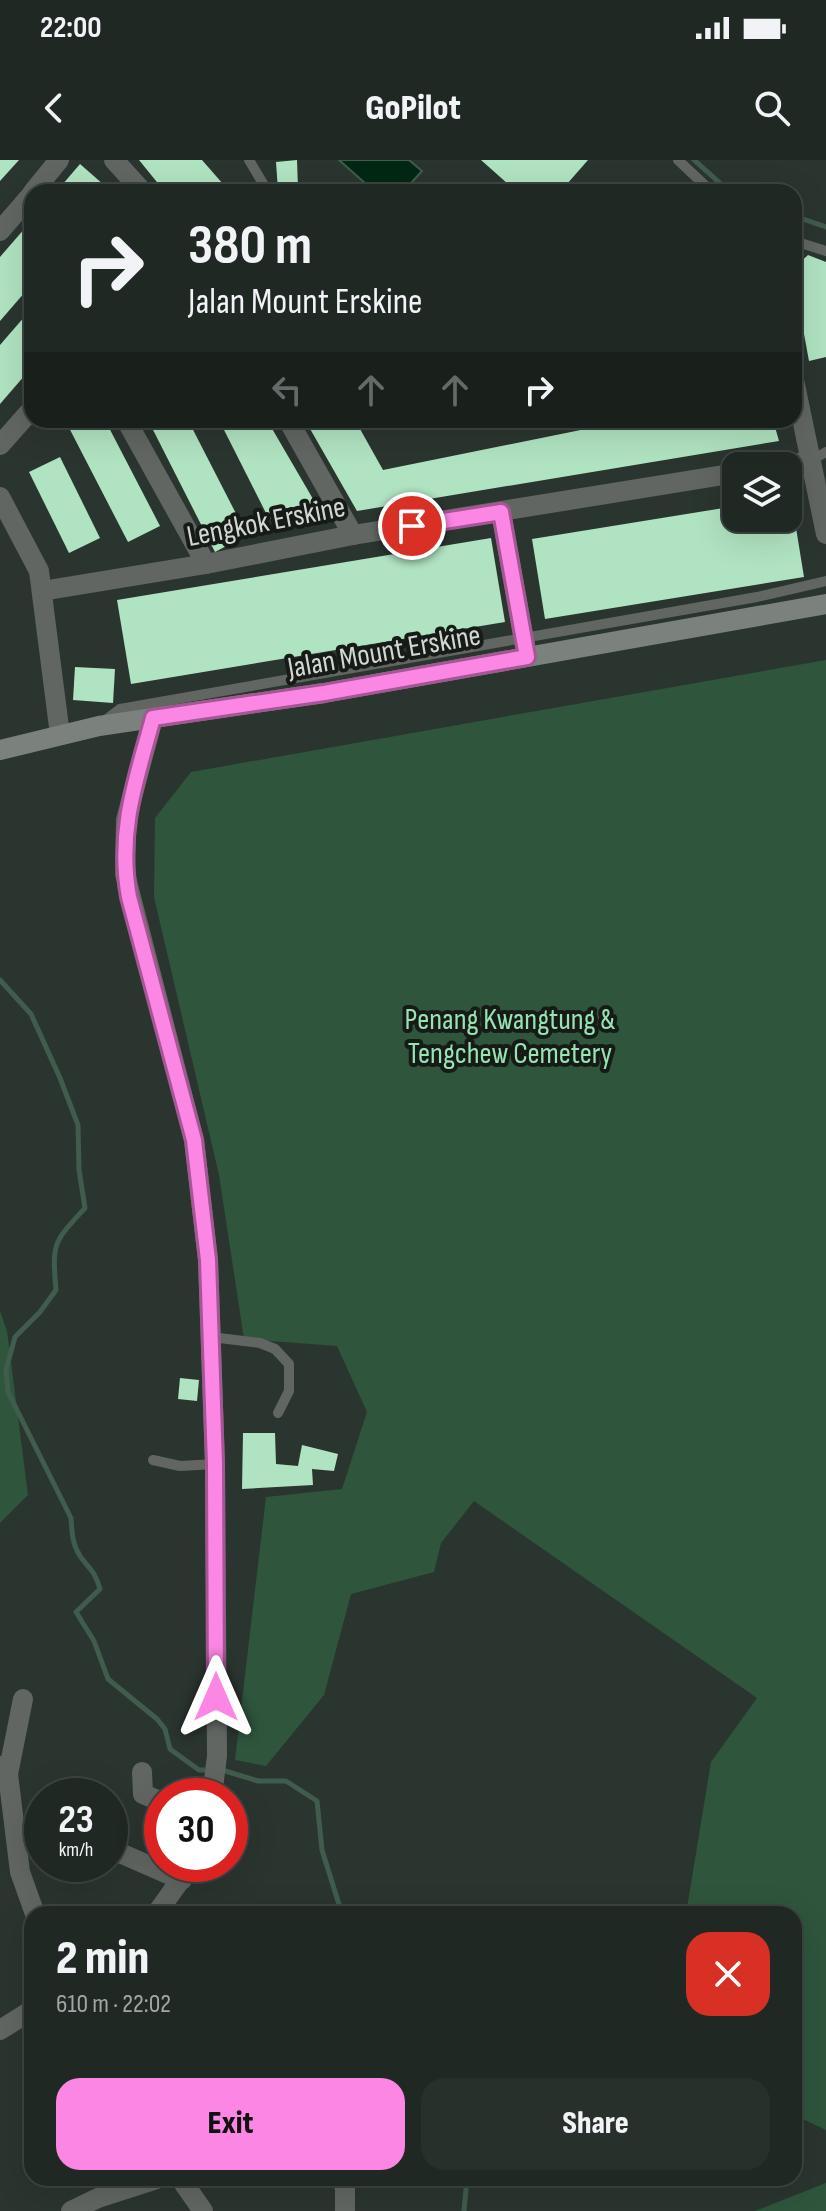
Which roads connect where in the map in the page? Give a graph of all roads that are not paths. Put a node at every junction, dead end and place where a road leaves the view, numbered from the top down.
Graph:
1 (59, 160) edge
2 (114, 160) edge
3 (249, 160) edge
4 (678, 160) edge
5 (40, 184) edge
6 (136, 184) edge
7 (263, 184) edge
8 (704, 184) edge
9 (24, 203) edge
10 (0, 231) edge
11 (802, 244) edge
12 (826, 251) edge
13 (802, 405) edge
14 (24, 418) edge
15 (130, 428) edge
16 (293, 428) edge
17 (0, 445) edge
18 (818, 456) edge
19 (722, 475) edge
20 (0, 497) edge
21 (501, 512) junction
22 (826, 534) edge
23 (353, 535) junction
24 (206, 564) junction
25 (826, 581) edge
26 (42, 591) junction
27 (826, 604) edge
28 (524, 647) junction
29 (153, 718) junction
30 (99, 726) junction
31 (60, 735) junction
32 (0, 750) edge
33 (211, 1337) junction
34 (278, 1413) dead end
35 (153, 1460) dead end
36 (215, 1464) junction
37 (23, 1699) dead end
38 (4, 1770) edge
39 (142, 1772) dead end
40 (215, 1778) edge
41 (144, 1794) edge
42 (180, 1882) edge
43 (32, 1906) edge
44 (162, 1906) edge
45 (24, 2015) edge
46 (0, 2030) edge
47 (135, 2186) edge
48 (186, 2186) edge
49 (344, 2186) edge
50 (71, 2211) edge
51 (203, 2211) edge
52 (345, 2211) edge

1 - 5 street
2 - 6 street
3 - 7 lane
4 - 8 lane
9 - 10 street
11 - 12 lane
13 - 18 street
14 - 17 street
15 - 24 street
16 - 23 street
18 - 22 street
19 - 21 street, Lengkok Erskine
20 - 26 street
21 - 23 street, Lengkok Erskine
21 - 28 street
23 - 24 street, Lengkok Erskine
24 - 26 street, Lengkok Erskine
25 - 28 lane
26 - 31 street
27 - 28 main road, Jalan Mount Erskine
28 - 29 main road, Jalan Mount Erskine
28 - 30 lane
29 - 30 main road, Jalan Mount Erskine
29 - 33 street
30 - 31 main road, Jalan Mount Erskine
31 - 32 main road, Jalan Mount Erskine
33 - 34 lane
33 - 36 street
35 - 36 lane
36 - 40 street
37 - 38 street
38 - 43 street
39 - 41 street
42 - 44 street
45 - 46 street
47 - 50 street
48 - 51 street
49 - 52 street

